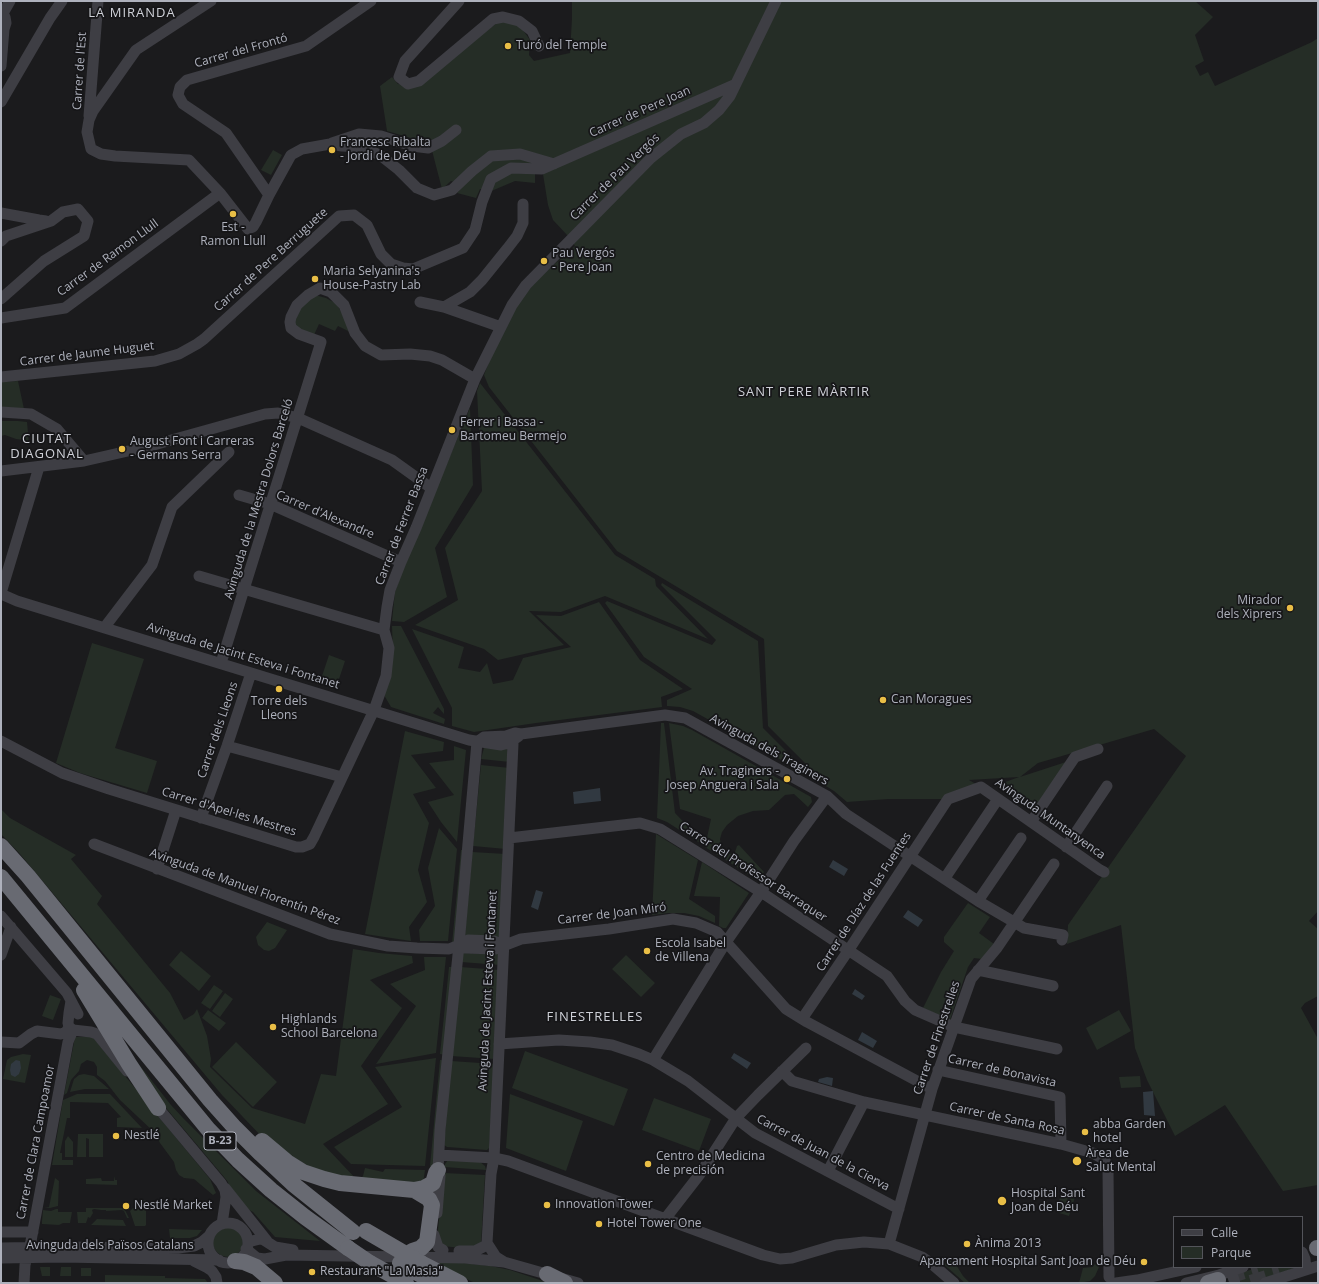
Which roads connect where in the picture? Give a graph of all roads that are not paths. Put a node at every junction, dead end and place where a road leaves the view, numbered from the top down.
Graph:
1 (10, 1) edge
2 (62, 1) edge
3 (98, 1) edge
4 (211, 1) edge
5 (371, 1) edge
6 (459, 1) edge
7 (776, 1) edge
8 (2, 15) edge
9 (2, 30) edge
10 (539, 46) dead end
11 (1, 66) edge
12 (736, 84) junction
13 (1, 102) edge
14 (89, 120) junction
15 (456, 130) dead end
16 (330, 144) junction
17 (554, 164) junction
18 (220, 193) junction
19 (269, 195) junction
20 (523, 204) dead end
21 (1, 213) edge
22 (51, 221) junction
23 (1, 241) edge
24 (1, 299) edge
25 (420, 302) dead end
26 (444, 307) junction
27 (1, 318) edge
28 (501, 327) junction
29 (197, 344) joint
30 (1, 377) edge
31 (475, 379) junction
32 (1, 412) edge
33 (298, 418) junction
34 (229, 452) dead end
35 (84, 461) junction
36 (39, 468) junction
37 (1, 472) edge
38 (431, 488) junction
39 (239, 495) dead end
40 (270, 504) junction
41 (401, 562) junction
42 (200, 576) dead end
43 (244, 589) junction
44 (1, 593) edge
45 (104, 628) junction
46 (384, 630) junction
47 (221, 663) junction
48 (251, 673) junction
49 (374, 710) junction
50 (513, 737) junction
51 (1, 742) edge
52 (477, 742) junction
53 (227, 746) junction
54 (1098, 749) dead end
55 (342, 777) junction
56 (1107, 786) dead end
57 (826, 796) junction
58 (948, 799) joint
59 (998, 799) junction
60 (176, 810) junction
61 (201, 818) junction
62 (1031, 822) junction
63 (509, 838) junction
64 (1021, 838) dead end
65 (94, 844) dead end
66 (1, 846) edge
67 (1066, 847) junction
68 (910, 855) junction
69 (1054, 864) dead end
70 (157, 869) junction
71 (1104, 872) dead end
72 (1, 877) edge
73 (945, 878) junction
74 (761, 892) junction
75 (978, 901) junction
76 (1, 916) edge
77 (1014, 922) junction
78 (11, 927) junction
79 (1063, 935) dead end
80 (726, 942) junction
81 (460, 945) junction
82 (504, 945) junction
83 (58, 946) junction
84 (848, 951) junction
85 (1, 955) edge
86 (978, 970) junction
87 (1053, 986) dead end
88 (802, 1019) junction
89 (74, 1024) junction
90 (954, 1027) junction
91 (1, 1042) edge
92 (499, 1044) junction
93 (806, 1048) dead end
94 (1057, 1049) dead end
95 (653, 1060) junction
96 (186, 1070) junction
97 (938, 1070) junction
98 (782, 1071) junction
99 (932, 1089) junction
100 (864, 1102) junction
101 (158, 1108) junction
102 (925, 1115) junction
103 (736, 1118) junction
104 (236, 1128) junction
105 (1060, 1144) junction
106 (490, 1155) junction
107 (439, 1157) junction
108 (828, 1171) junction
109 (221, 1182) junction
110 (414, 1190) junction
111 (899, 1209) junction
112 (665, 1218) junction
113 (222, 1224) junction
114 (360, 1231) junction
115 (1, 1232) edge
116 (33, 1232) junction
117 (434, 1235) junction
118 (209, 1236) junction
119 (267, 1241) junction
120 (487, 1243) junction
121 (889, 1244) junction
122 (247, 1246) junction
123 (1, 1248) edge
124 (178, 1248) junction
125 (1311, 1248) edge
126 (443, 1250) junction
127 (28, 1253) junction
128 (215, 1256) junction
129 (278, 1256) junction
130 (421, 1256) junction
131 (1, 1258) edge
132 (190, 1260) junction
133 (235, 1261) junction
134 (367, 1262) junction
135 (504, 1262) junction
136 (1318, 1266) edge
137 (1191, 1268) edge
138 (1240, 1268) edge
139 (1306, 1270) junction
140 (1231, 1271) junction
141 (547, 1274) junction
142 (1214, 1277) edge
143 (216, 1280) edge
144 (1111, 1281) edge
145 (459, 1282) edge
146 (24, 1283) edge
147 (276, 1283) edge
148 (394, 1283) edge
149 (406, 1283) edge
150 (435, 1283) edge
151 (565, 1283) edge
152 (578, 1283) edge
153 (954, 1283) edge
154 (1186, 1283) edge
155 (1236, 1283) edge
156 (1265, 1283) edge

1 - 8 street
2 - 13 street
3 - 14 street, Carrer de l'Est
4 - 14 street
5 - 19 street, Carrer del Frontó
6 - 10 street
7 - 12 street, Carrer de Pau Vergós
8 - 9 street
9 - 11 street
12 - 17 street, Carrer de Pere Joan
12 - 28 street, Carrer de Pau Vergós
14 - 18 street, Carrer de l'Est
15 - 16 street
16 - 17 street
16 - 19 street
17 - 29 street, Carrer de Pere Berruguete
18 - 19 street
18 - 27 street, Carrer de Ramon Llull
20 - 26 street
21 - 22 street
22 - 23 street
22 - 24 street
25 - 26 street
26 - 28 street
28 - 31 street, Carrer de Pau Vergós
29 - 30 street, Carrer de Jaume Huguet
31 - 33 street, Avinguda de la Mestra Dolors Barceló
31 - 38 street, Carrer de Ferrer Bassa
32 - 35 street
33 - 35 street
33 - 38 street
33 - 40 street, Avinguda de la Mestra Dolors Barceló
34 - 45 street
35 - 36 street
36 - 37 street
36 - 44 street
38 - 41 street, Carrer de Ferrer Bassa
39 - 40 street, Carrer d'Alexandre
40 - 41 street, Carrer d'Alexandre
40 - 43 street, Avinguda de la Mestra Dolors Barceló
41 - 46 street, Carrer de Ferrer Bassa
42 - 43 street
43 - 46 street
43 - 47 street, Avinguda de la Mestra Dolors Barceló
44 - 45 street, Avinguda de Jacint Esteva i Fontanet
45 - 47 street, Avinguda de Jacint Esteva i Fontanet
46 - 49 street, Carrer de Ferrer Bassa
47 - 48 street, Avinguda de Jacint Esteva i Fontanet
48 - 49 street, Avinguda de Jacint Esteva i Fontanet
48 - 53 street, Carrer dels Lleons
49 - 52 street, Avinguda de Jacint Esteva i Fontanet
49 - 55 street, Carrer d'Apel·les Mestres
50 - 52 street, Avinguda de Jacint Esteva i Fontanet
50 - 57 street, Avinguda dels Traginers
50 - 63 street, Avinguda de Jacint Esteva i Fontanet
51 - 60 street, Carrer d'Apel·les Mestres
52 - 81 street
53 - 55 street
53 - 61 street, Carrer dels Lleons
54 - 62 street
55 - 61 street, Carrer d'Apel·les Mestres
56 - 67 street
57 - 68 street, Avinguda dels Traginers
57 - 74 street
58 - 59 street, Avinguda Muntanyenca
58 - 68 street, Carrer de Díaz de las Fuentes
59 - 62 street, Avinguda Muntanyenca
59 - 73 street
60 - 61 street, Carrer d'Apel·les Mestres
60 - 70 street
62 - 67 street, Avinguda Muntanyenca
63 - 74 street, Carrer del Professor Barraquer
63 - 82 street, Avinguda de Jacint Esteva i Fontanet
64 - 75 street
65 - 70 street, Avinguda de Manuel Florentín Pérez
66 - 96 highway, B-23
67 - 71 street, Avinguda Muntanyenca
68 - 73 street, Avinguda dels Traginers
68 - 84 street, Carrer de Díaz de las Fuentes
69 - 77 street, Carrer de Finestrelles
70 - 81 street, Avinguda de Manuel Florentín Pérez
72 - 83 highway, B-23
73 - 75 street, Avinguda dels Traginers
74 - 80 street
74 - 84 street, Carrer del Professor Barraquer
75 - 77 street, Avinguda dels Traginers
76 - 78 street
77 - 79 street, Avinguda dels Traginers
77 - 86 street, Carrer de Finestrelles
78 - 85 street
78 - 89 street, Carrer de Clara Campoamor
80 - 82 street, Carrer de Joan Miró
80 - 88 street, Carrer de Joan Miró
80 - 95 street
81 - 82 street
81 - 107 street
82 - 92 street, Avinguda de Jacint Esteva i Fontanet
83 - 101 highway
83 - 134 highway, B-23, bridge
84 - 88 street, Carrer de Díaz de las Fuentes
84 - 90 street, Carrer del Professor Barraquer
86 - 87 street
86 - 90 street, Carrer de Finestrelles
88 - 99 street, Carrer de Joan Miró
89 - 91 street
89 - 101 street
89 - 116 street, Carrer de Clara Campoamor
90 - 94 street, Carrer del Professor Barraquer
90 - 97 street, Carrer de Finestrelles
92 - 95 street
92 - 106 street, Avinguda de Jacint Esteva i Fontanet
93 - 98 street
95 - 103 street, Carrer de Juan de la Cierva
96 - 104 highway, B-23
96 - 110 highway
97 - 99 street, Carrer de Finestrelles
97 - 105 street, Carrer de Bonavista
98 - 100 street, Carrer de Santa Rosa
98 - 103 street
99 - 102 street, Carrer de Finestrelles
100 - 102 street, Carrer de Santa Rosa
100 - 108 street
101 - 109 street
102 - 105 street, Carrer de Santa Rosa
102 - 111 street, Carrer de Finestrelles
103 - 108 street, Carrer de Juan de la Cierva
103 - 112 street
104 - 114 highway
104 - 114 highway, B-23
105 - 144 street, Carrer de Santa Rosa
106 - 107 street
106 - 112 street
106 - 120 street, Avinguda de Jacint Esteva i Fontanet
107 - 110 highway
107 - 117 street
108 - 111 street, Carrer de Juan de la Cierva
109 - 113 street
109 - 119 street
110 - 130 highway
111 - 121 street, Carrer de Finestrelles
112 - 121 street
113 - 118 street
113 - 122 street
114 - 130 highway, bridge
114 - 150 highway, B-23
115 - 116 street, Avinguda dels Països Catalans
116 - 127 street, Carrer de Clara Campoamor
117 - 126 street
117 - 130 street
118 - 124 street, Avinguda dels Països Catalans
118 - 128 street
119 - 122 street
119 - 130 street
120 - 126 street
120 - 135 street
121 - 153 street
122 - 129 street
122 - 133 street
123 - 127 street, Avinguda dels Països Catalans
124 - 127 street, Avinguda dels Països Catalans
124 - 128 street
125 - 139 street
126 - 130 street
127 - 131 street, Avinguda dels Països Catalans
127 - 132 street, Avinguda dels Països Catalans
127 - 146 street, Carrer de Clara Campoamor
128 - 132 street, Avinguda dels Països Catalans
128 - 133 street
128 - 143 street
129 - 130 street
129 - 147 street
130 - 135 street
130 - 145 highway
132 - 143 street
133 - 147 highway
134 - 148 highway
134 - 149 highway
135 - 141 street
136 - 139 street
137 - 144 street
138 - 140 street
139 - 156 street
140 - 142 street
140 - 154 street
140 - 155 street
141 - 151 highway
141 - 152 street

